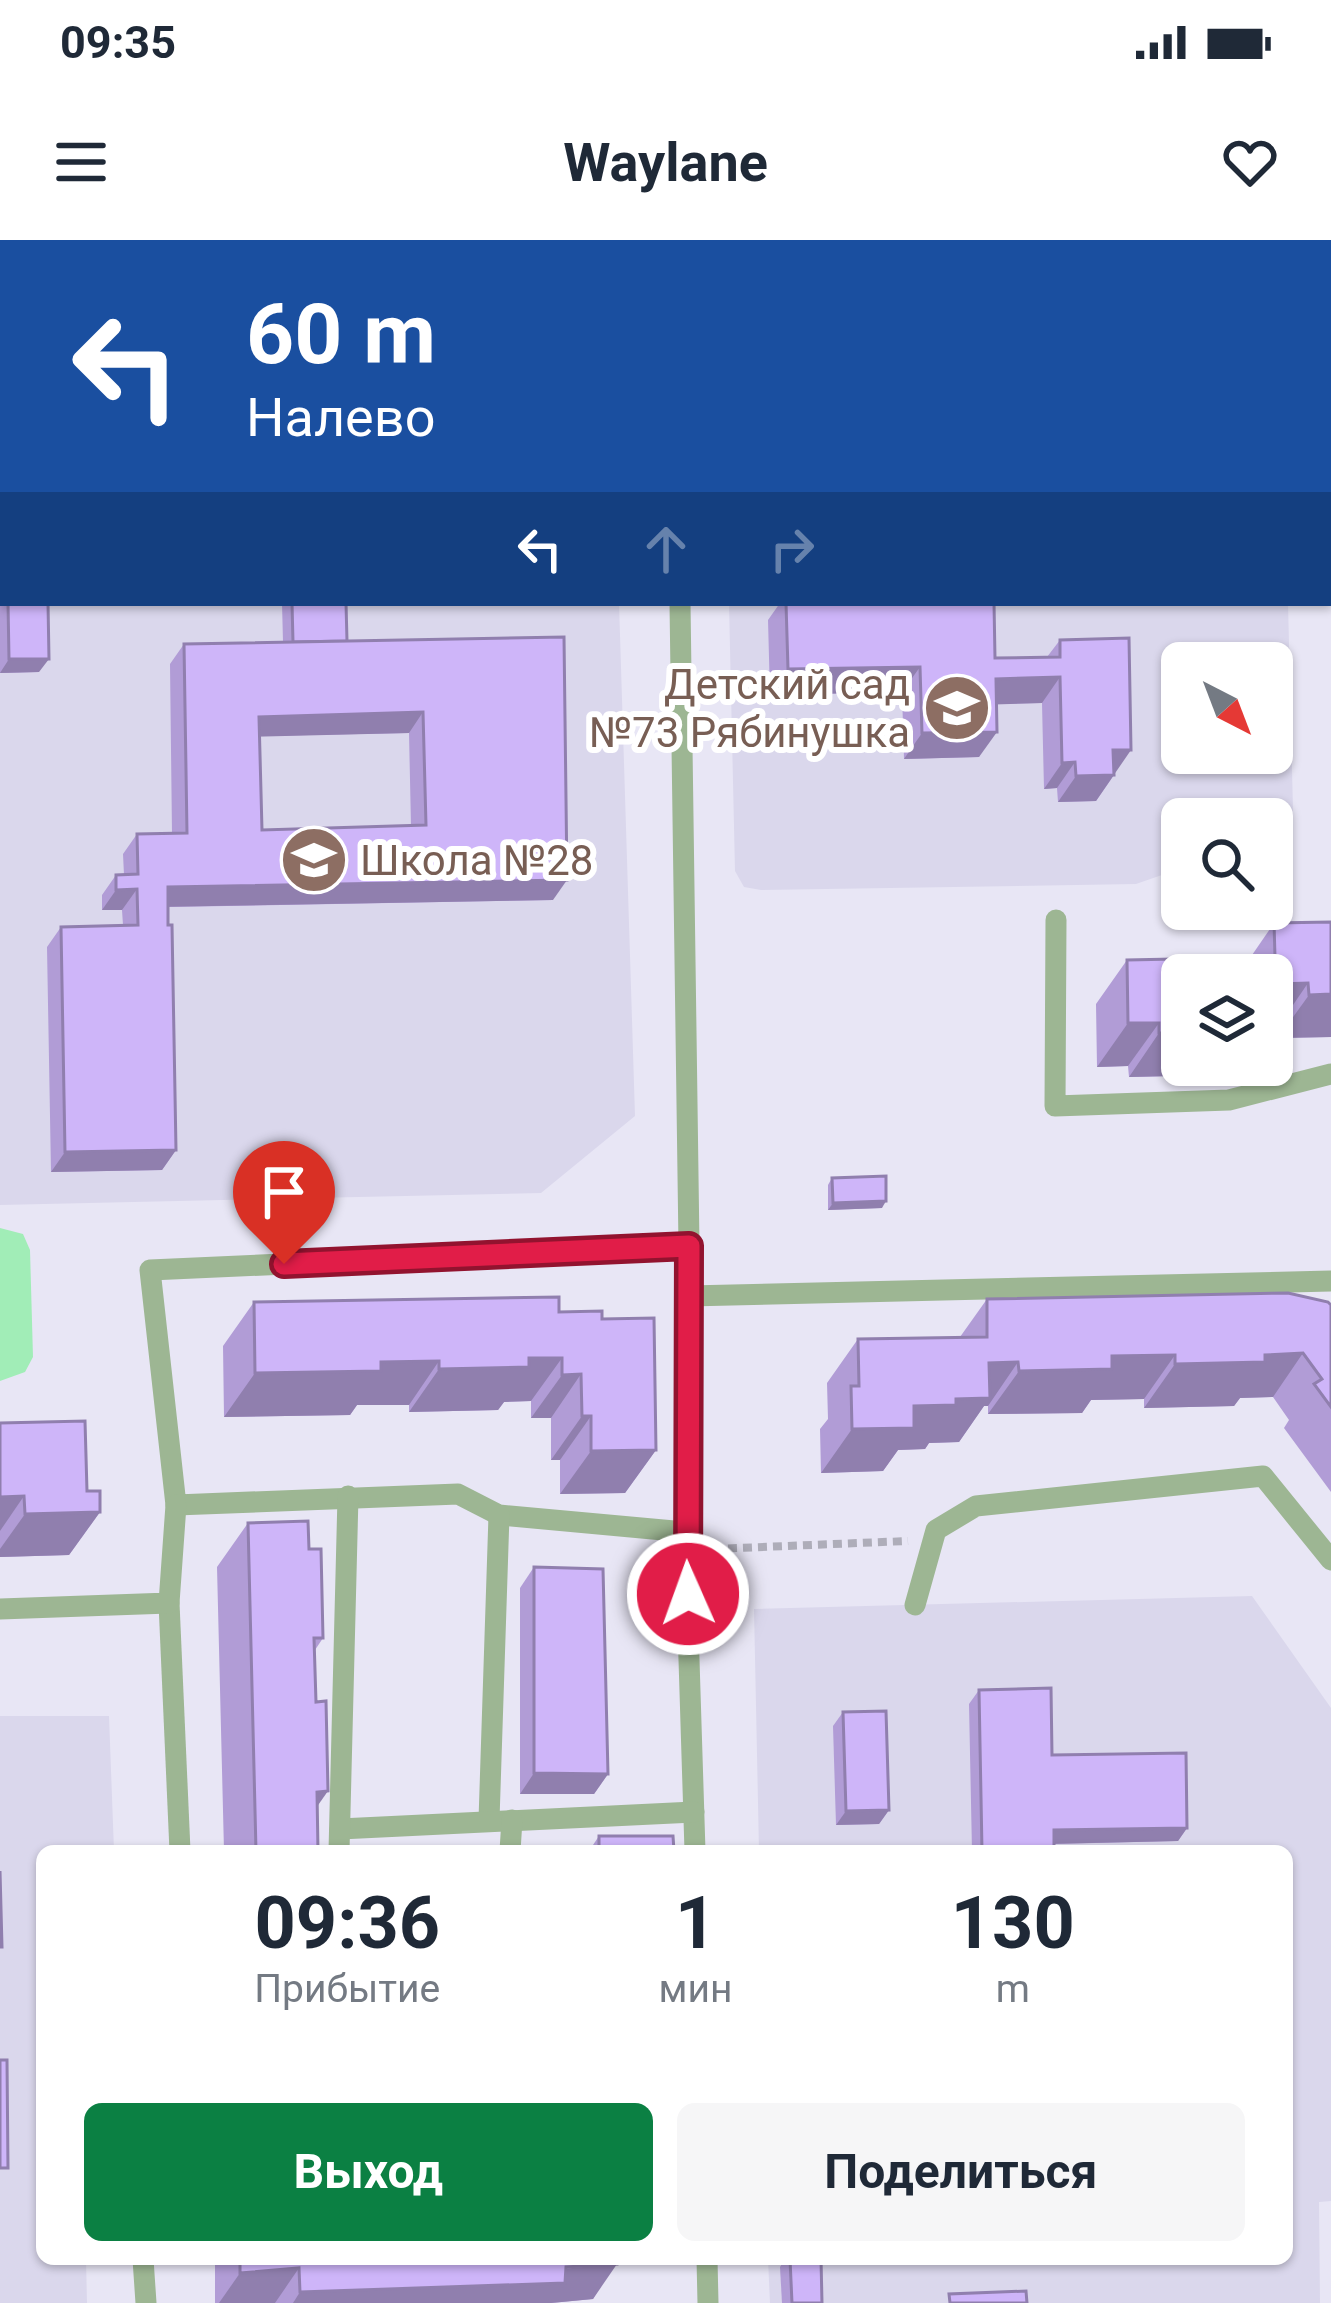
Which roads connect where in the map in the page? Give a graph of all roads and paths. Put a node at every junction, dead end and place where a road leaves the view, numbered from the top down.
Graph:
1 (680, 606) edge
2 (1057, 920) dead end
3 (1331, 1074) edge
4 (689, 1246) junction
5 (1331, 1281) edge
6 (689, 1296) junction
7 (348, 1496) junction
8 (176, 1504) junction
9 (499, 1515) junction
10 (934, 1540) junction
11 (686, 1541) junction
12 (1331, 1560) edge
13 (169, 1603) junction
14 (915, 1605) dead end
15 (0, 1609) edge
16 (694, 1812) junction
17 (501, 1820) junction
18 (340, 1840) edge
19 (180, 1845) edge
20 (508, 1845) edge
21 (695, 1845) edge
22 (143, 2265) edge
23 (707, 2265) edge
24 (146, 2303) edge
25 (708, 2303) edge

1 - 4 lane
2 - 3 lane
4 - 6 lane
4 - 8 lane
5 - 6 lane
6 - 11 lane
7 - 8 lane
7 - 9 lane
7 - 18 lane
8 - 13 lane
9 - 11 lane
9 - 17 lane
10 - 11 path
10 - 12 lane
10 - 14 lane
11 - 16 lane
13 - 15 lane
13 - 19 lane
16 - 17 lane
16 - 21 lane
17 - 18 lane
17 - 20 lane
22 - 24 lane
23 - 25 lane

